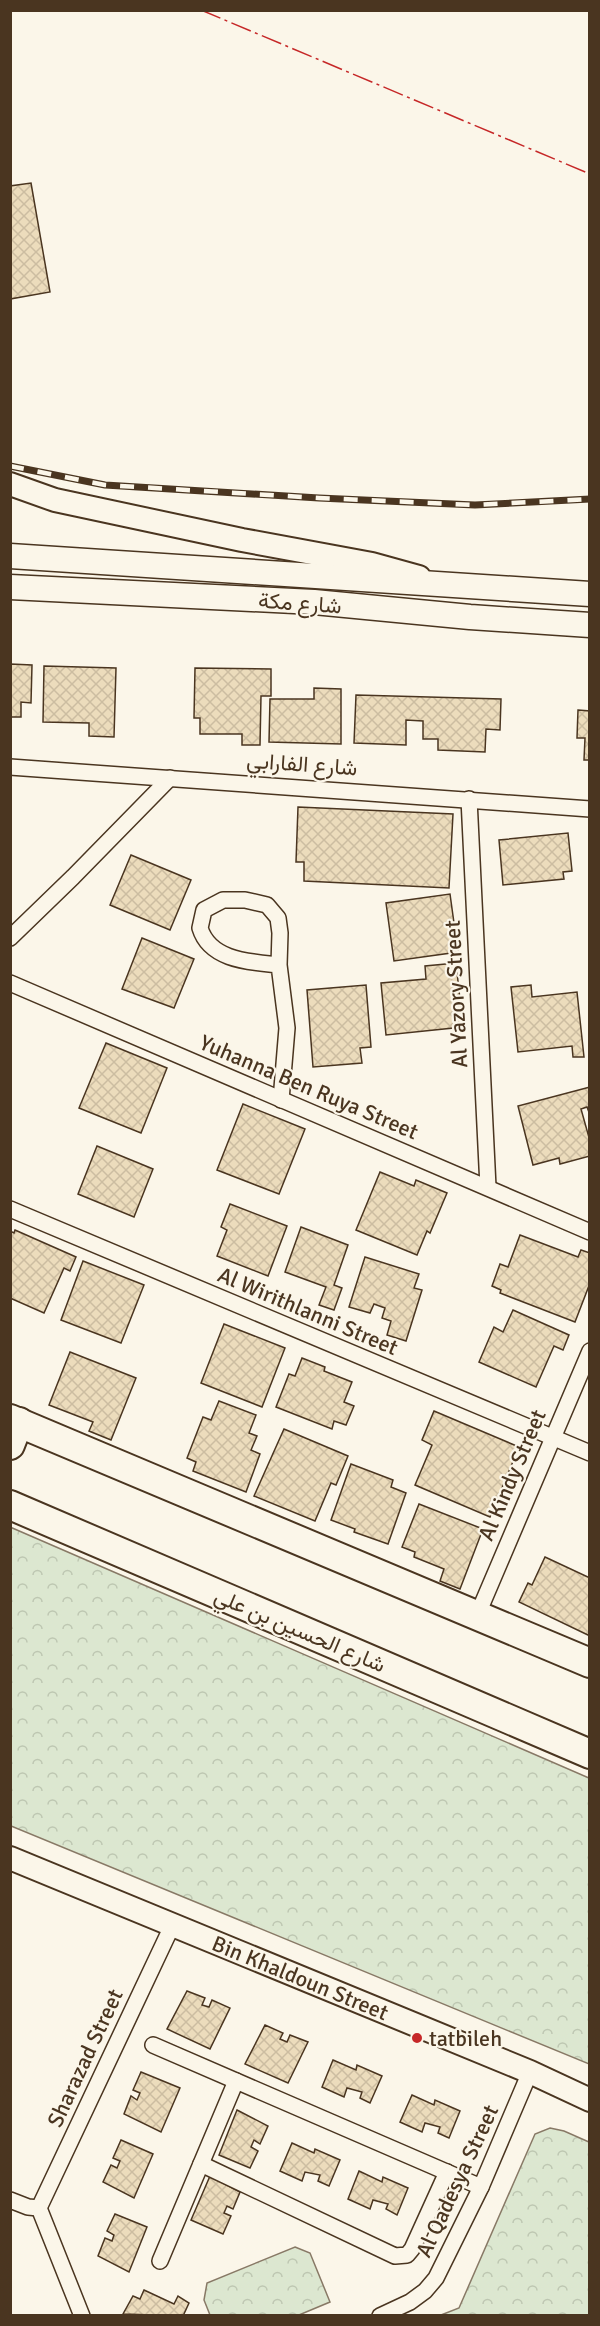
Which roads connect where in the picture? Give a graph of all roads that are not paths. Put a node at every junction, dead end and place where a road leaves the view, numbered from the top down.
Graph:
1 (10, 484) edge
2 (10, 555) edge
3 (441, 582) junction
4 (10, 587) edge
5 (590, 594) edge
6 (590, 625) edge
7 (10, 767) edge
8 (170, 778) junction
9 (469, 798) junction
10 (590, 809) edge
11 (10, 938) edge
12 (279, 965) junction
13 (10, 983) edge
14 (281, 1100) junction
15 (488, 1187) junction
16 (10, 1209) edge
17 (590, 1232) edge
18 (590, 1352) edge
19 (13, 1429) edge
20 (551, 1438) junction
21 (590, 1453) edge
22 (10, 1505) edge
23 (477, 1616) junction
24 (590, 1663) edge
25 (590, 1754) edge
26 (10, 1858) edge
27 (172, 1926) junction
28 (153, 2045) dead end
29 (530, 2072) junction
30 (236, 2081) junction
31 (590, 2100) edge
32 (201, 2164) junction
33 (447, 2172) junction
34 (481, 2187) junction
35 (10, 2200) edge
36 (39, 2208) junction
37 (160, 2261) dead end
38 (82, 2316) edge
39 (380, 2316) edge

1 - 3 street
2 - 3 main road, شارع مكة
3 - 5 main road, شارع مكة
4 - 6 main road, شارع مكة
7 - 8 street, شارع الفارابي
8 - 9 street, شارع الفارابي
8 - 11 street
9 - 10 street, شارع الفارابي
9 - 15 street, Al Yazory Street
12 - 12 street
12 - 14 street
13 - 14 street, Yuhanna Ben Ruya Street
14 - 15 street, Yuhanna Ben Ruya Street
15 - 17 street, Yuhanna Ben Ruya Street
16 - 20 street, Al Wirithlanni Street
18 - 20 street, Al Kindy Street
19 - 23 highway
20 - 21 street, Al Wirithlanni Street
20 - 23 street, Al Kindy Street
22 - 25 highway, شارع الحسين بن علي
23 - 24 highway
26 - 27 street, Bin Khaldoun Street
27 - 29 street, Bin Khaldoun Street
27 - 36 street, Sharazad Street
28 - 30 street
29 - 31 street, Bin Khaldoun Street
29 - 34 street, Al Qadesya Street
30 - 32 street
30 - 33 street
32 - 33 street
32 - 37 street
33 - 34 street
34 - 39 street, Al Qadesya Street
35 - 36 street
36 - 38 street

